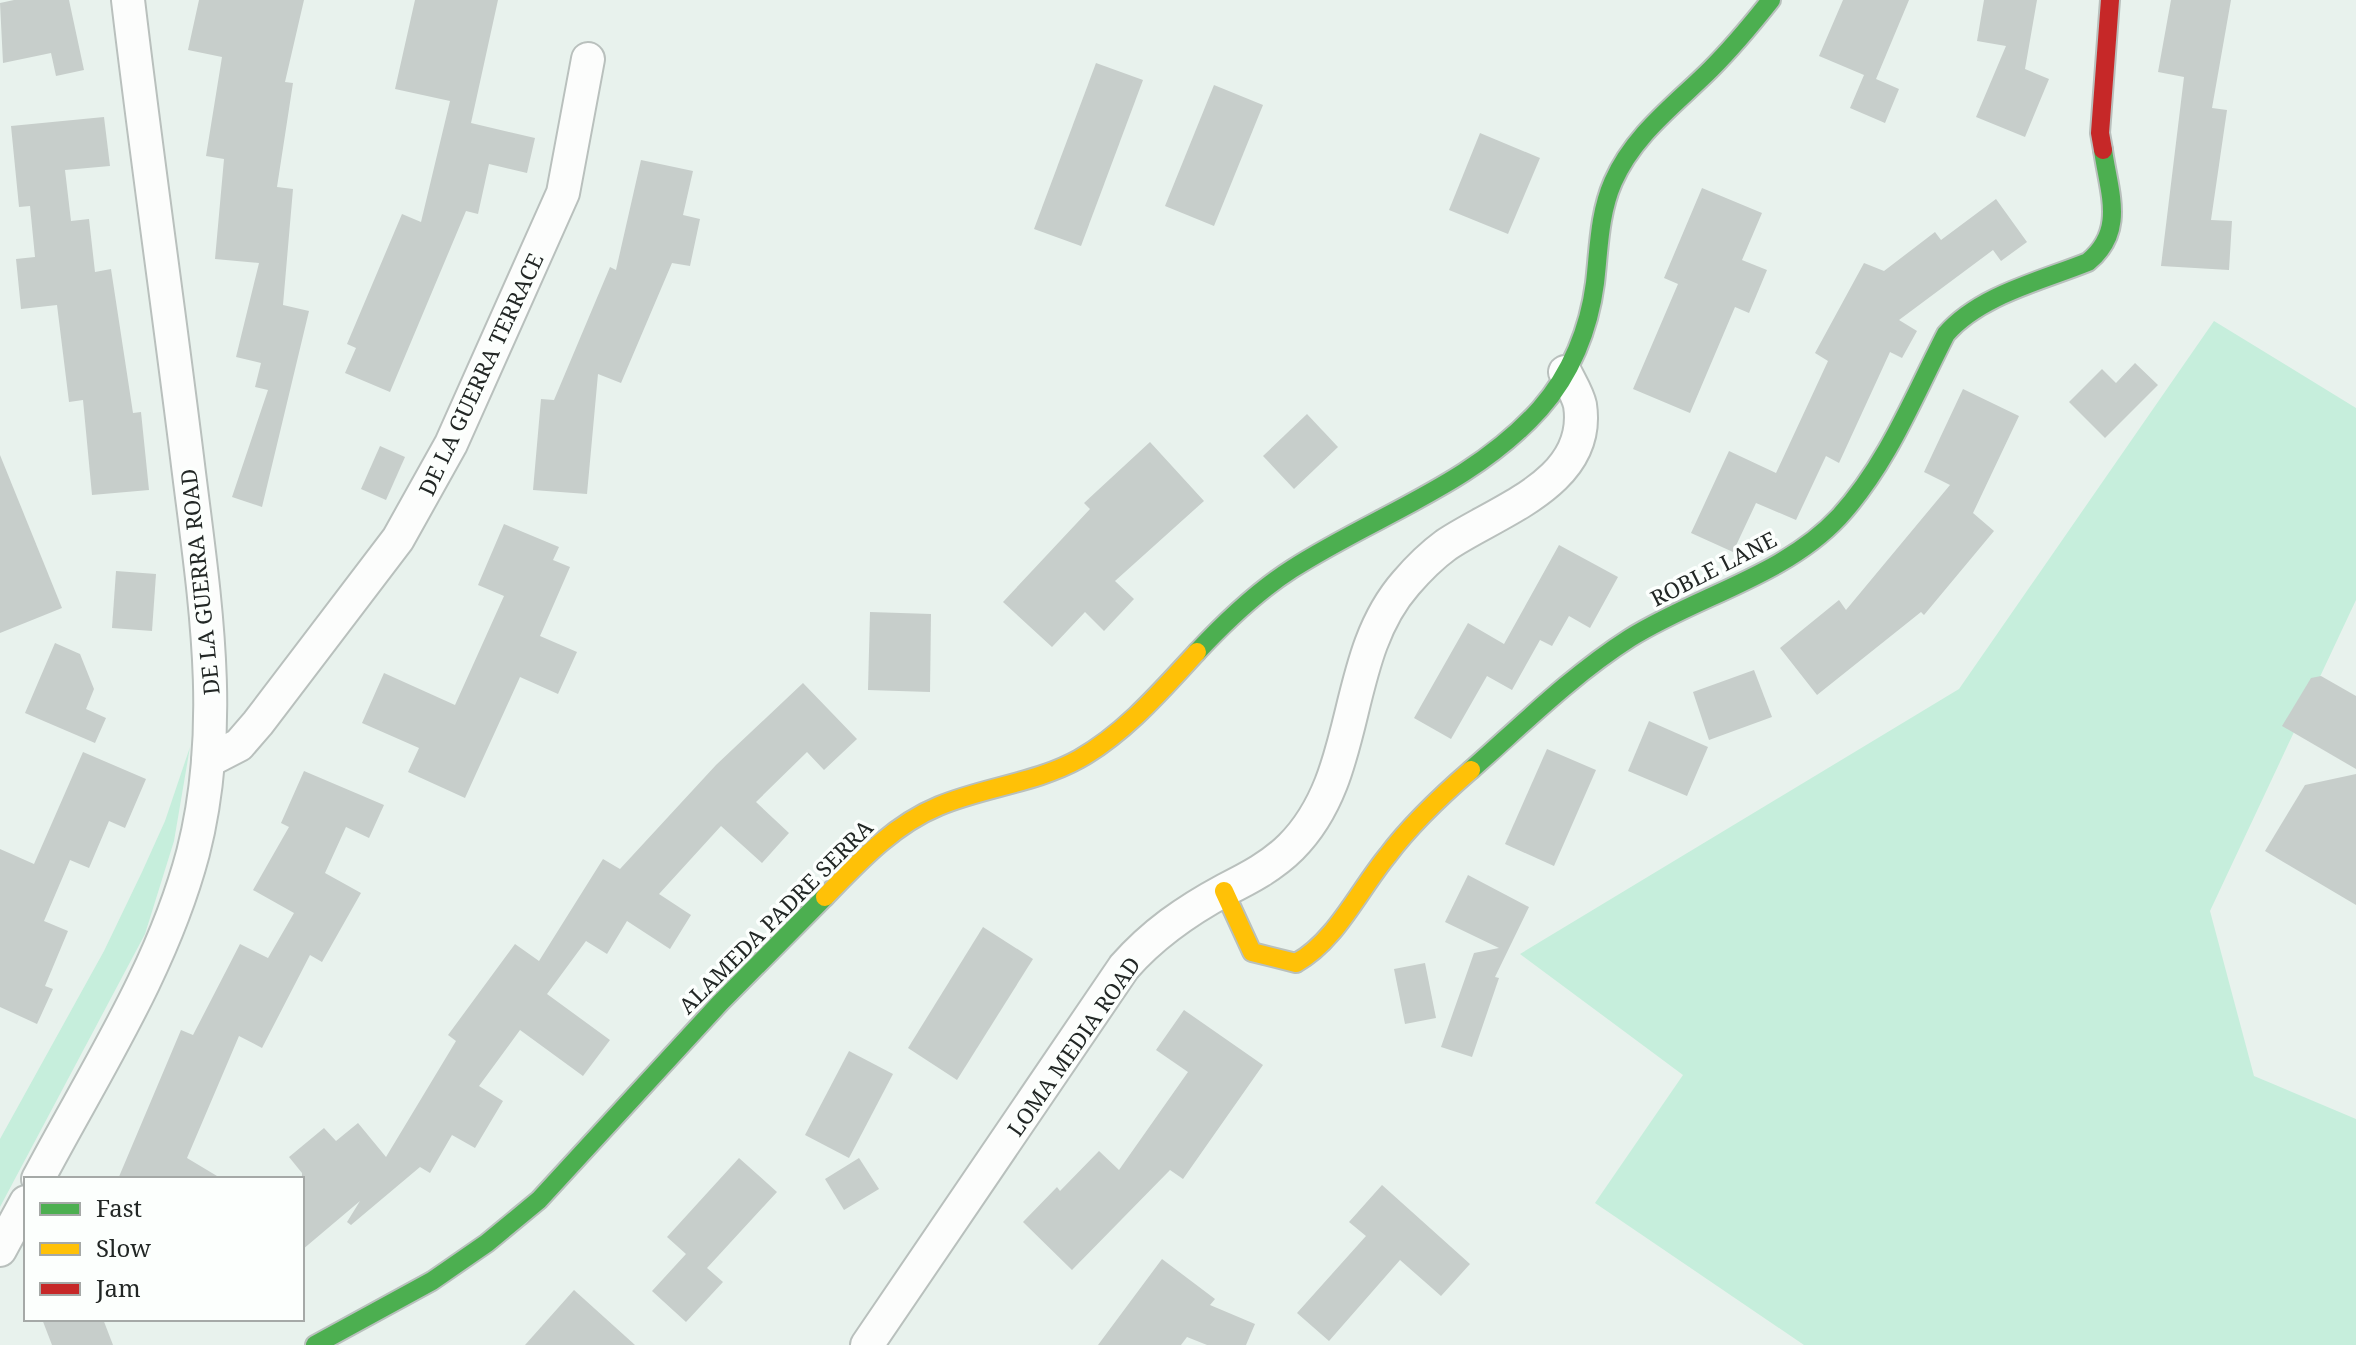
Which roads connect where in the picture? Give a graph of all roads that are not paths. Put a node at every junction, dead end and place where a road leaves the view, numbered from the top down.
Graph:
1 (128, 0) edge
2 (1771, 0) edge
3 (2110, 0) edge
4 (1738, 12) dead end
5 (1734, 42) junction
6 (588, 59) dead end
7 (1565, 372) junction
8 (208, 761) junction
9 (1224, 891) junction
10 (39, 1177) edge
11 (24, 1206) edge
12 (0, 1250) edge
13 (315, 1345) edge
14 (867, 1345) edge

1 - 8 street, DE LA GUERRA ROAD
2 - 5 street, ALAMEDA PADRE SERRA
3 - 9 street, ROBLE LANE
4 - 5 street
5 - 7 street, ALAMEDA PADRE SERRA
6 - 8 street, DE LA GUERRA TERRACE
7 - 9 street, LOMA MEDIA ROAD
7 - 13 street, ALAMEDA PADRE SERRA
8 - 10 street, DE LA GUERRA ROAD
9 - 14 street, LOMA MEDIA ROAD
11 - 12 street

